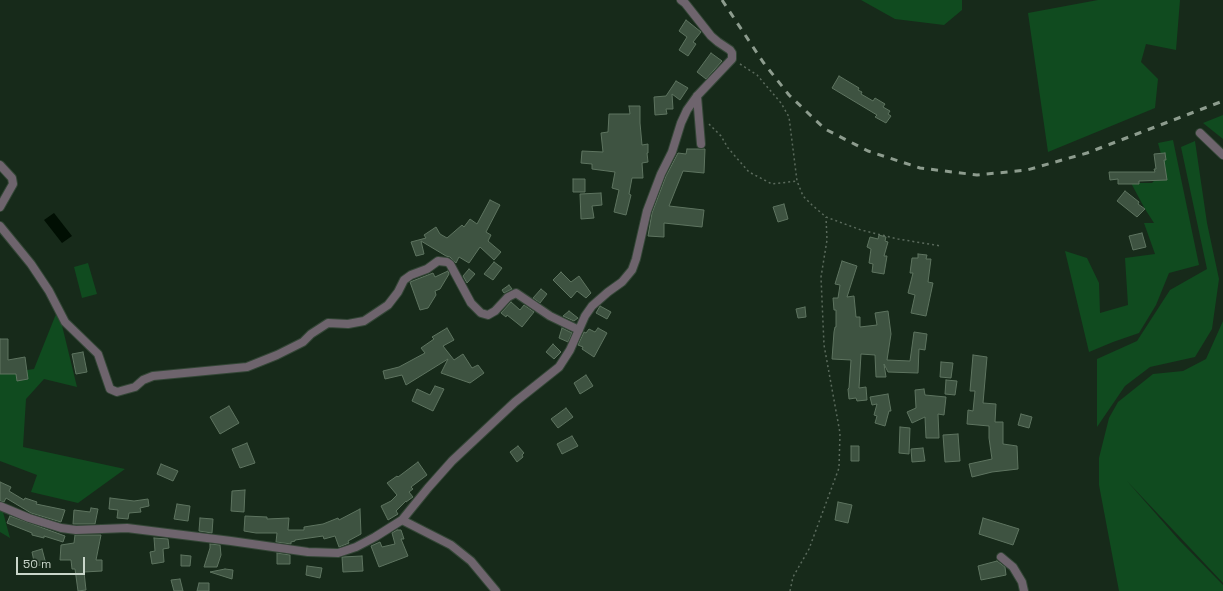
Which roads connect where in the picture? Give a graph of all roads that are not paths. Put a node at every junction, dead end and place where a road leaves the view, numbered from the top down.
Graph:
1 (681, 0) edge
2 (697, 96) junction
3 (1200, 133) dead end
4 (701, 144) dead end
5 (1223, 155) edge
6 (0, 165) edge
7 (0, 207) edge
8 (0, 226) edge
9 (579, 330) junction
10 (0, 506) edge
11 (402, 520) junction
12 (1001, 557) dead end
13 (496, 591) edge
14 (1024, 591) edge

1 - 2 street
2 - 4 street
2 - 9 street
3 - 5 street
6 - 7 street
8 - 9 street
9 - 11 street
10 - 11 street
11 - 13 street
12 - 14 street

